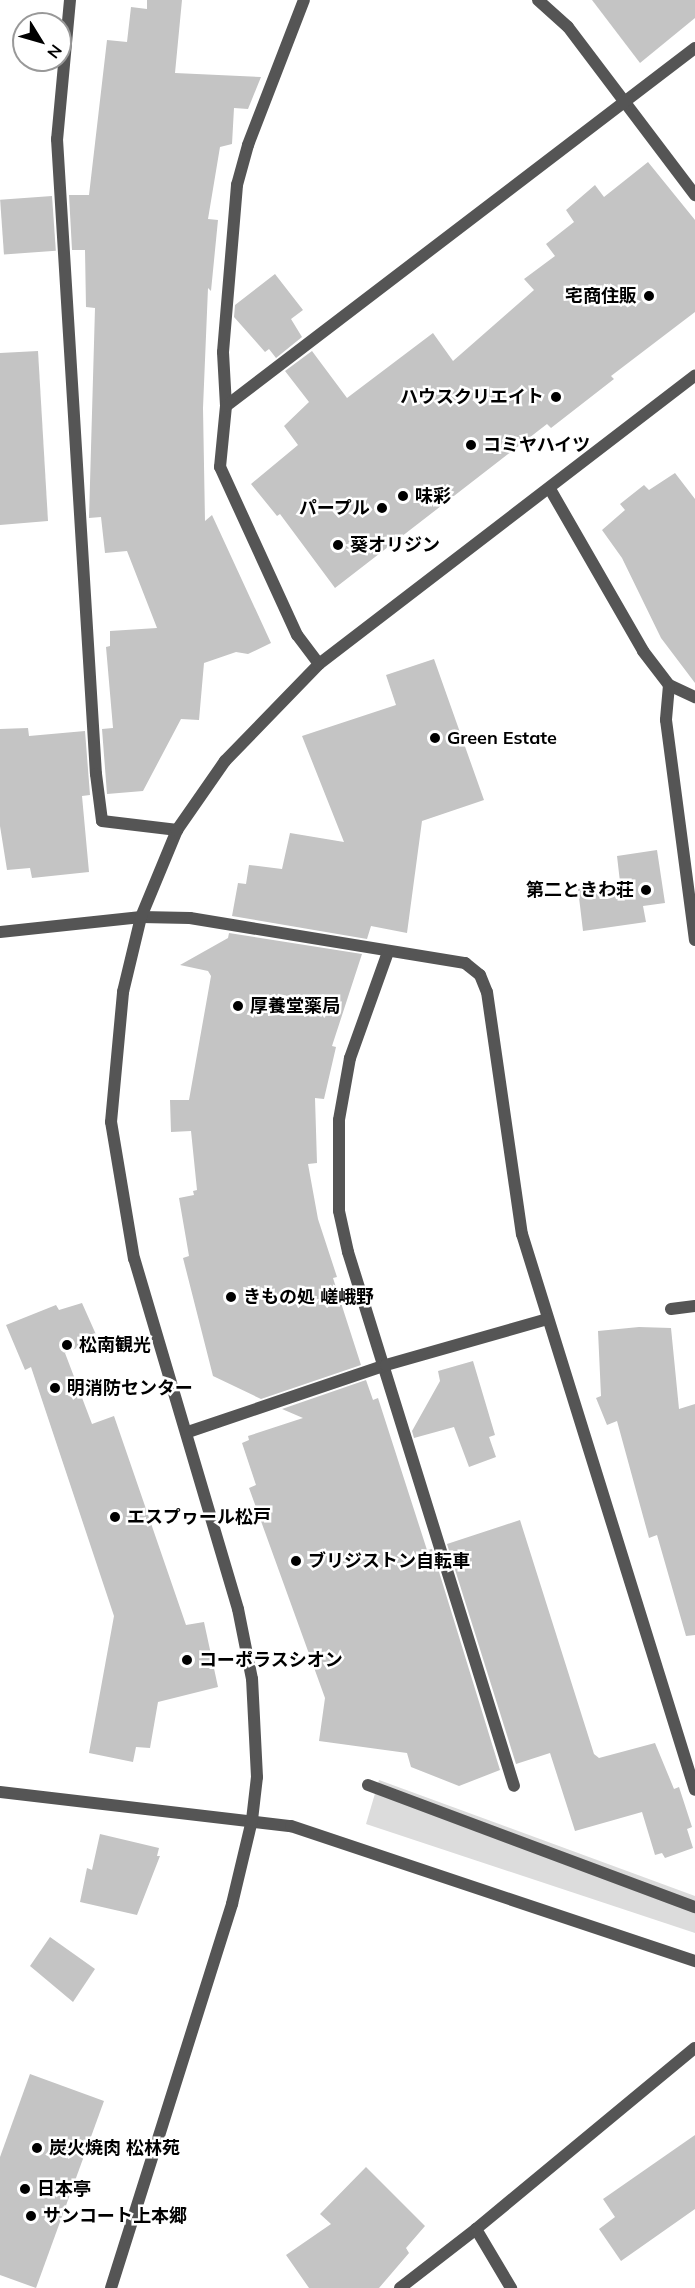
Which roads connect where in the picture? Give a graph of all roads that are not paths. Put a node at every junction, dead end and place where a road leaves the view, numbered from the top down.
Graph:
1 (70, 0) edge
2 (304, 0) edge
3 (538, 0) edge
4 (695, 48) edge
5 (624, 102) junction
6 (695, 195) edge
7 (695, 376) edge
8 (225, 406) junction
9 (550, 489) junction
10 (319, 664) junction
11 (669, 684) junction
12 (693, 693) edge
13 (177, 830) junction
14 (141, 918) junction
15 (0, 932) edge
16 (695, 940) edge
17 (388, 952) junction
18 (695, 1306) edge
19 (671, 1309) dead end
20 (547, 1319) junction
21 (386, 1365) junction
22 (188, 1432) junction
23 (368, 1785) dead end
24 (514, 1786) dead end
25 (695, 1790) edge
26 (0, 1792) edge
27 (252, 1820) junction
28 (695, 1907) edge
29 (695, 1961) edge
30 (695, 2048) edge
31 (476, 2229) junction
32 (111, 2288) edge
33 (400, 2288) edge
34 (511, 2288) edge

1 - 13 street
2 - 8 street
3 - 5 street
4 - 5 street
5 - 6 street
5 - 8 street
7 - 9 street
8 - 10 street
9 - 10 street
9 - 11 street
10 - 13 street
11 - 12 street
11 - 16 street
13 - 14 street
14 - 15 street
14 - 17 street
14 - 22 street
17 - 20 street
17 - 21 street
18 - 19 street
20 - 21 street
20 - 25 street
21 - 22 street
21 - 24 street
22 - 27 street
23 - 28 street
26 - 27 street
27 - 29 street
27 - 32 street
30 - 31 street
31 - 33 street
31 - 34 street

